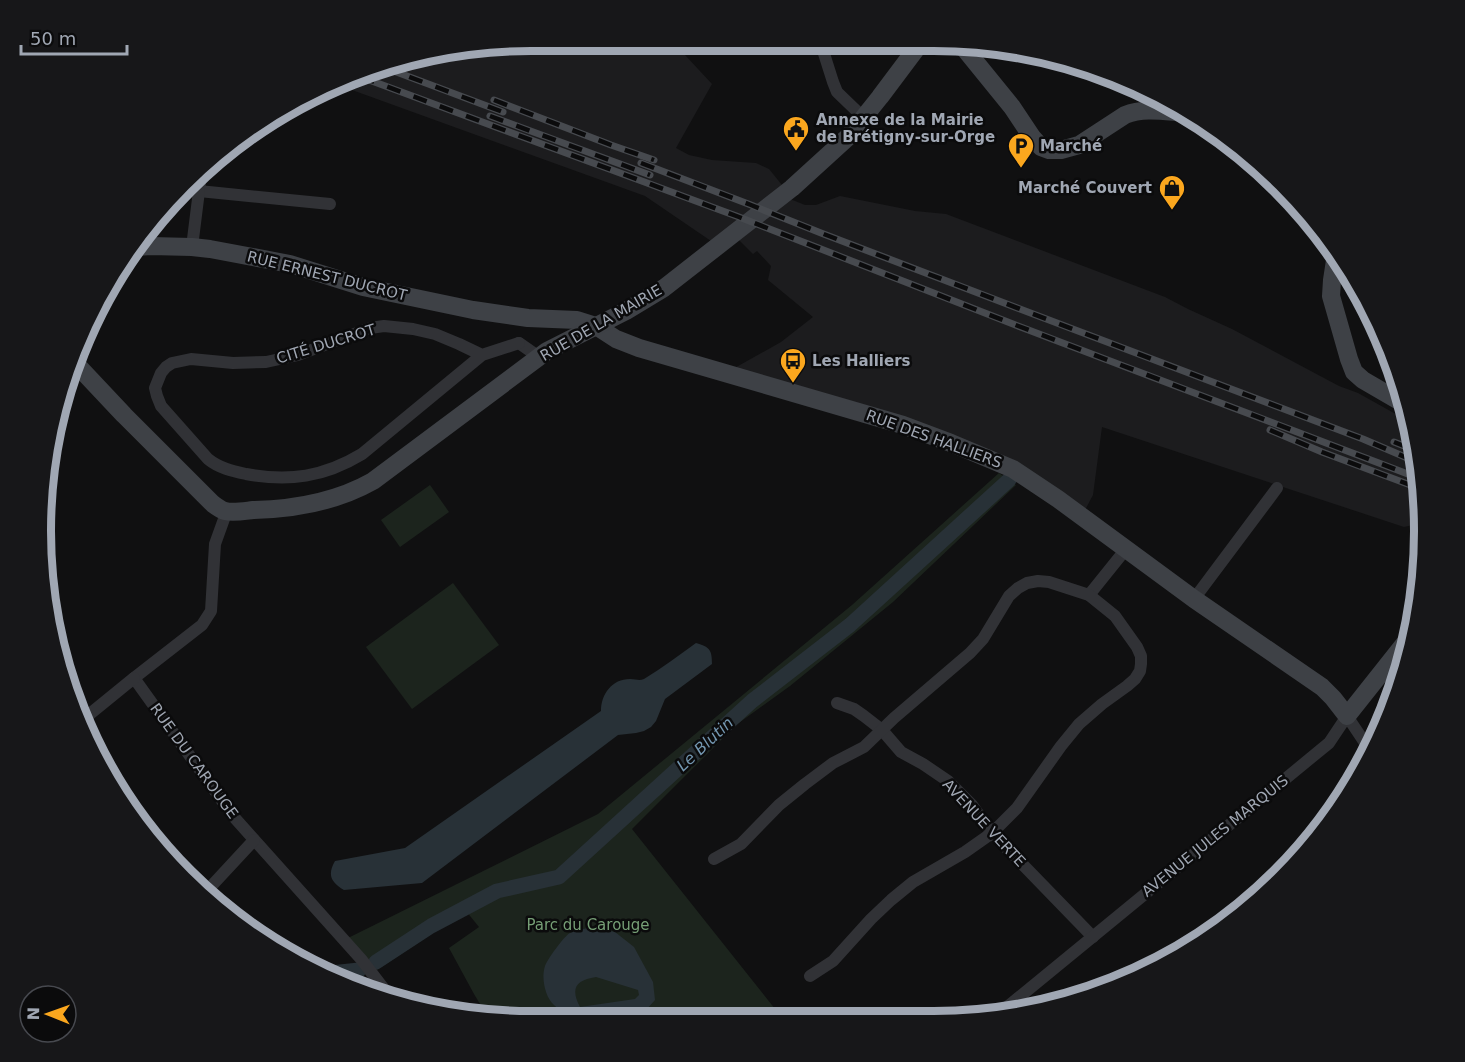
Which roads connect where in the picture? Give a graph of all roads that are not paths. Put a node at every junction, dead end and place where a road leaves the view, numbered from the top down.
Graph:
1 (823, 51) edge
2 (914, 51) edge
3 (968, 52) edge
4 (1167, 112) edge
5 (864, 118) junction
6 (200, 185) edge
7 (199, 191) junction
8 (330, 204) dead end
9 (145, 246) edge
10 (192, 247) junction
11 (1334, 266) edge
12 (549, 319) junction
13 (596, 326) junction
14 (522, 328) junction
15 (616, 339) junction
16 (565, 343) junction
17 (543, 354) junction
18 (482, 355) junction
19 (80, 368) edge
20 (1396, 399) edge
21 (1277, 488) dead end
22 (224, 511) junction
23 (1126, 549) junction
24 (1089, 596) junction
25 (1194, 599) junction
26 (1399, 651) edge
27 (134, 678) junction
28 (837, 703) dead end
29 (88, 715) edge
30 (1347, 717) junction
31 (882, 730) junction
32 (1364, 742) edge
33 (992, 833) junction
34 (254, 840) junction
35 (714, 859) dead end
36 (210, 887) edge
37 (1093, 937) junction
38 (810, 976) dead end
39 (383, 988) edge
40 (1021, 1003) edge

1 - 5 street
2 - 5 main road, RUE DE LA MAIRIE
3 - 4 main road
5 - 13 main road, RUE DE LA MAIRIE
6 - 7 street
7 - 8 street
7 - 10 street
9 - 10 main road, RUE ERNEST DUCROT
10 - 14 main road, RUE ERNEST DUCROT
11 - 20 main road
12 - 13 main road, RUE ERNEST DUCROT
12 - 14 main road, RUE ERNEST DUCROT
12 - 17 main road
13 - 15 main road, RUE DES HALLIERS
13 - 16 main road, RUE DE LA MAIRIE
14 - 17 street
14 - 18 street, CITÉ DUCROT
15 - 16 main road
15 - 23 main road, RUE DES HALLIERS
16 - 17 main road, RUE DE LA MAIRIE
17 - 22 main road, RUE DE LA MAIRIE
18 - 18 street, CITÉ DUCROT
19 - 22 main road
21 - 25 street
22 - 27 street
23 - 24 street
23 - 25 main road, RUE DES HALLIERS
24 - 31 street
24 - 33 street
25 - 30 main road, RUE DES HALLIERS
26 - 30 main road, AVENUE JULES MARQUIS
27 - 29 street
27 - 34 street, RUE DU CAROUGE
28 - 31 street, AVENUE VERTE
30 - 32 street
30 - 37 street, AVENUE JULES MARQUIS
31 - 33 street, AVENUE VERTE
31 - 35 street
33 - 37 street, AVENUE VERTE
33 - 38 street
34 - 36 street
34 - 39 street, RUE DU CAROUGE
37 - 40 street, AVENUE JULES MARQUIS

